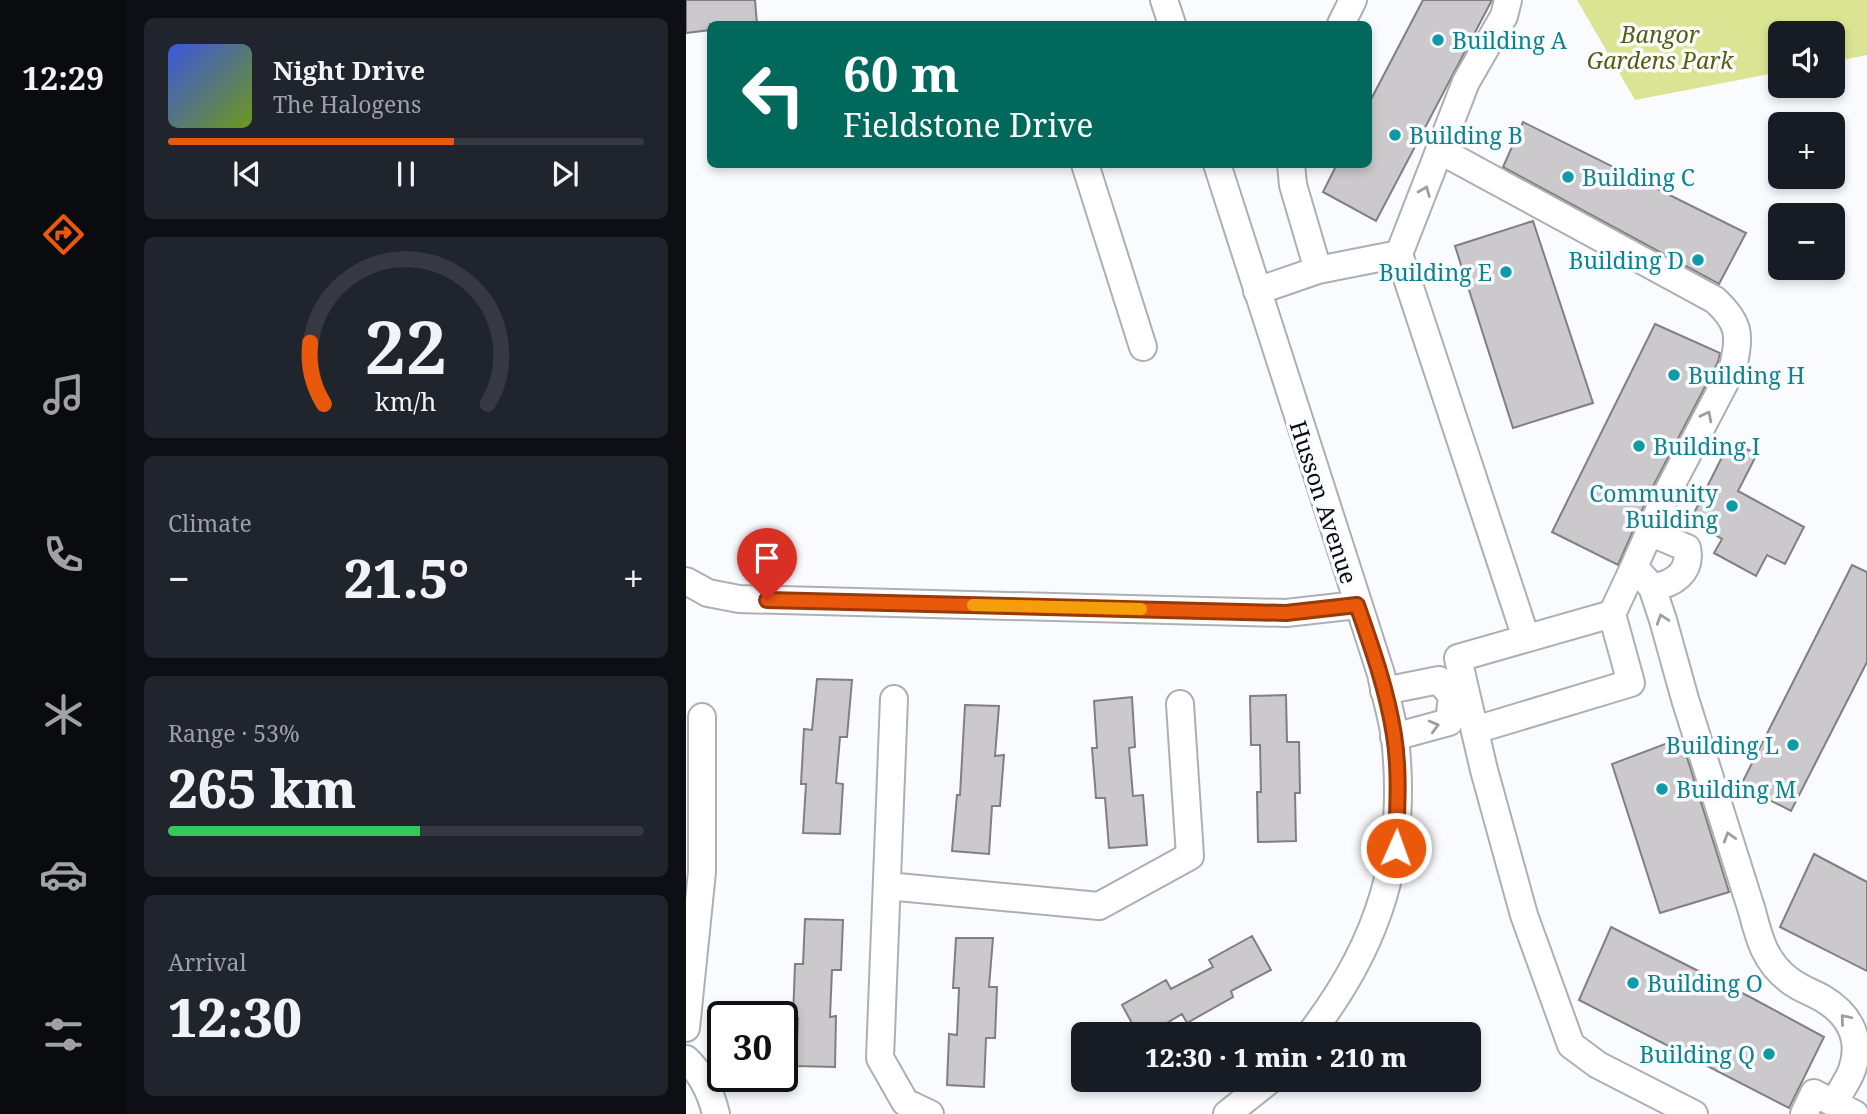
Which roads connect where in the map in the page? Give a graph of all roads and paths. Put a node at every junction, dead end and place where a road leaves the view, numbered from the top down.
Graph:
1 (1164, 0) edge
2 (1353, 0) edge
3 (1507, 0) edge
4 (1171, 21) edge
5 (1342, 21) edge
6 (1441, 151) junction
7 (1086, 168) edge
8 (1218, 168) edge
9 (1291, 168) edge
10 (1399, 254) junction
11 (1318, 270) junction
12 (1258, 291) junction
13 (1143, 347) dead end
14 (1650, 532) junction
15 (1634, 567) junction
16 (686, 581) edge
17 (1651, 587) junction
18 (1357, 605) junction
19 (1612, 614) junction
20 (1526, 638) junction
21 (1384, 691) junction
22 (1460, 694) junction
23 (894, 699) dead end
24 (1180, 704) dead end
25 (702, 717) dead end
26 (1475, 730) junction
27 (1394, 737) junction
28 (887, 886) junction
29 (1319, 1022) edge
30 (686, 1028) edge
31 (686, 1059) edge
32 (1255, 1092) edge
33 (1844, 1109) edge
34 (716, 1114) edge
35 (930, 1114) edge
36 (1227, 1114) edge
37 (1694, 1114) edge
38 (1804, 1114) edge

1 - 4 street
2 - 5 street
3 - 6 street
10 -> 6 street
14 -> 6 street
7 - 13 street
8 - 12 street, Husson Avenue
9 - 11 street
10 - 11 street
10 - 20 street
11 - 12 street
12 - 18 street, Husson Avenue
14 - 15 street
14 - 17 street
15 - 17 street
15 - 19 street
16 - 18 street
33 -> 17 street
18 - 21 street, Husson Avenue
19 - 20 street
19 - 26 street
20 - 22 street
21 - 22 street
21 - 27 street, Husson Avenue
22 - 26 street
27 -> 22 street
23 - 28 street
24 - 28 street
25 - 30 street
26 - 37 street
27 - 29 street, Husson Avenue
28 - 35 street
31 - 34 street
32 - 36 street
33 - 38 street

